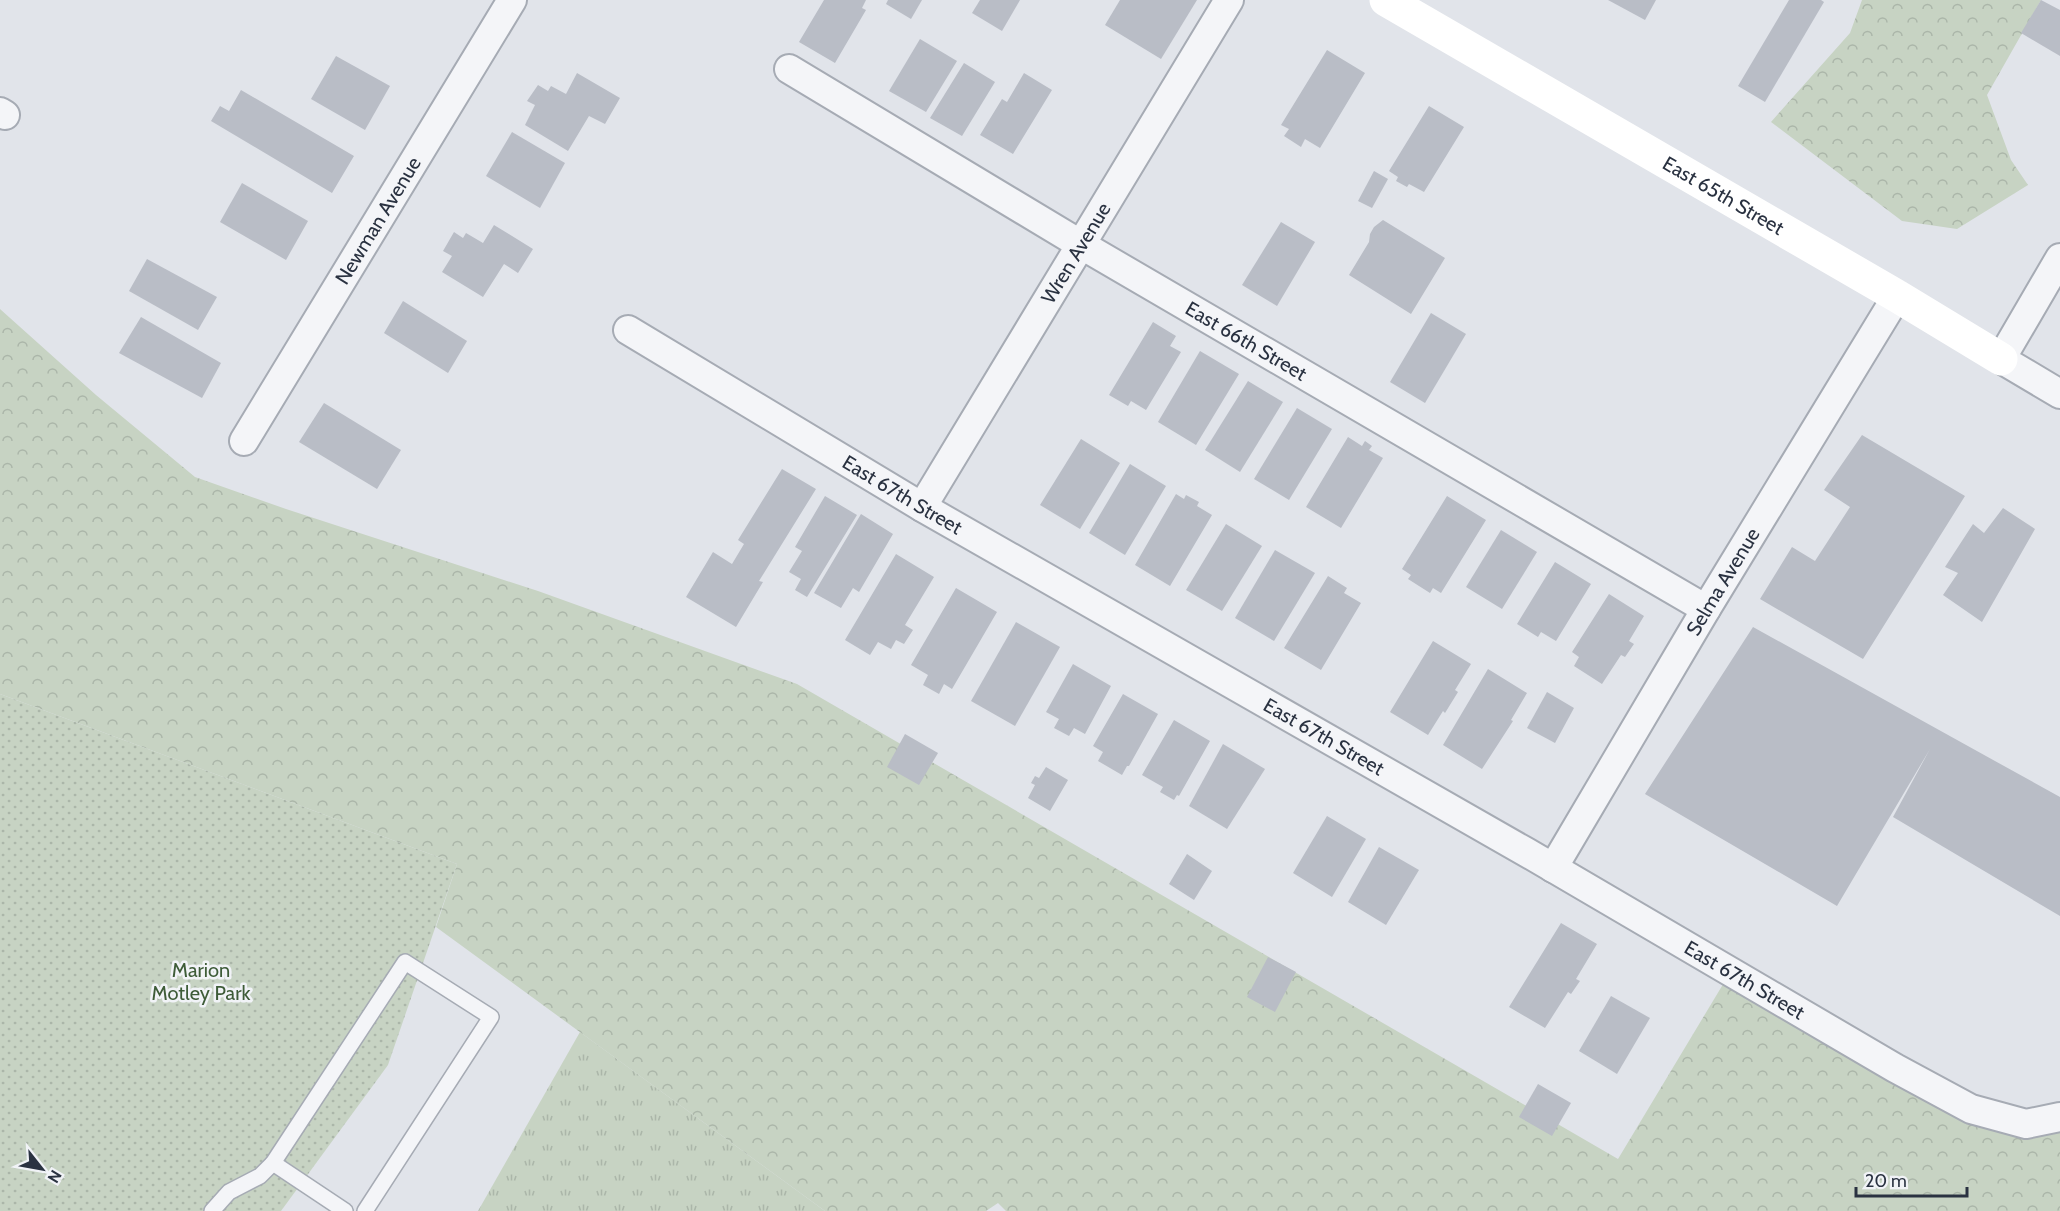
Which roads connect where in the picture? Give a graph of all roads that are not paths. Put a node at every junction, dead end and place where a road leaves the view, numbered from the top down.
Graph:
1 (512, 0) edge
2 (1229, 0) edge
3 (1386, 0) edge
4 (789, 69) dead end
5 (1080, 244) junction
6 (2060, 258) edge
7 (1897, 296) junction
8 (628, 330) dead end
9 (2001, 359) junction
10 (2060, 394) edge
11 (244, 441) dead end
12 (922, 507) junction
13 (1706, 609) junction
14 (1553, 868) junction
15 (2060, 1117) edge
16 (273, 1163) junction
17 (212, 1211) edge
18 (345, 1211) edge
19 (365, 1211) edge

1 - 11 street, Newman Avenue
2 - 5 street, Wren Avenue
3 - 7 street, East 65th Street
4 - 5 street, East 66th Street
5 - 12 street, Wren Avenue
5 - 13 street, East 66th Street
6 - 9 street
7 - 9 street, East 65th Street
7 - 13 street, Selma Avenue
8 - 12 street, East 67th Street
9 - 10 street, East 65th Street
12 - 14 street, East 67th Street
13 - 14 street, Selma Avenue
14 - 15 street, East 67th Street
16 - 17 lane
16 - 18 lane
16 - 19 lane

